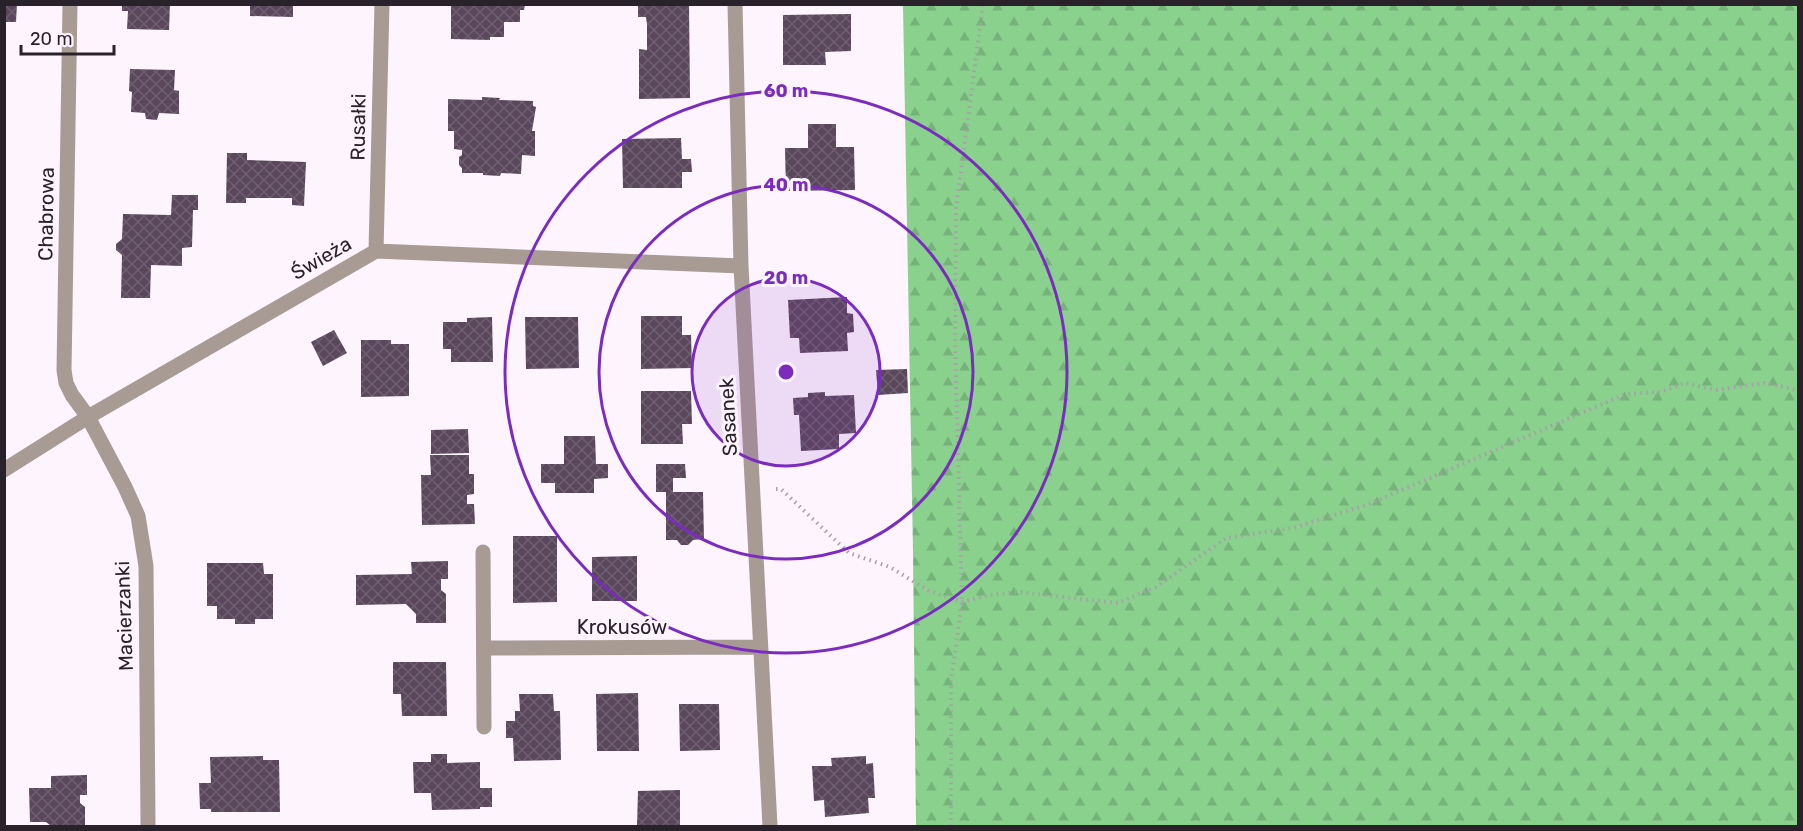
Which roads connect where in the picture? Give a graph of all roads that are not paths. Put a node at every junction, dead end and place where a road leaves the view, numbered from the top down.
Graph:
1 (70, 4) edge
2 (382, 4) edge
3 (735, 4) edge
4 (376, 251) junction
5 (741, 266) junction
6 (88, 417) junction
7 (4, 470) edge
8 (483, 552) dead end
9 (760, 647) junction
10 (484, 648) junction
11 (484, 727) dead end
12 (148, 826) edge
13 (770, 826) edge

1 - 6 street, Chabrowa
2 - 4 street, Rusałki
3 - 5 street, Sasanek
4 - 5 street, Świeża
4 - 6 street, Świeża
5 - 9 street, Sasanek
6 - 7 street, Świeża
6 - 12 street, Macierzanki
8 - 10 street
9 - 10 street, Krokusów
9 - 13 street, Sasanek
10 - 11 street

